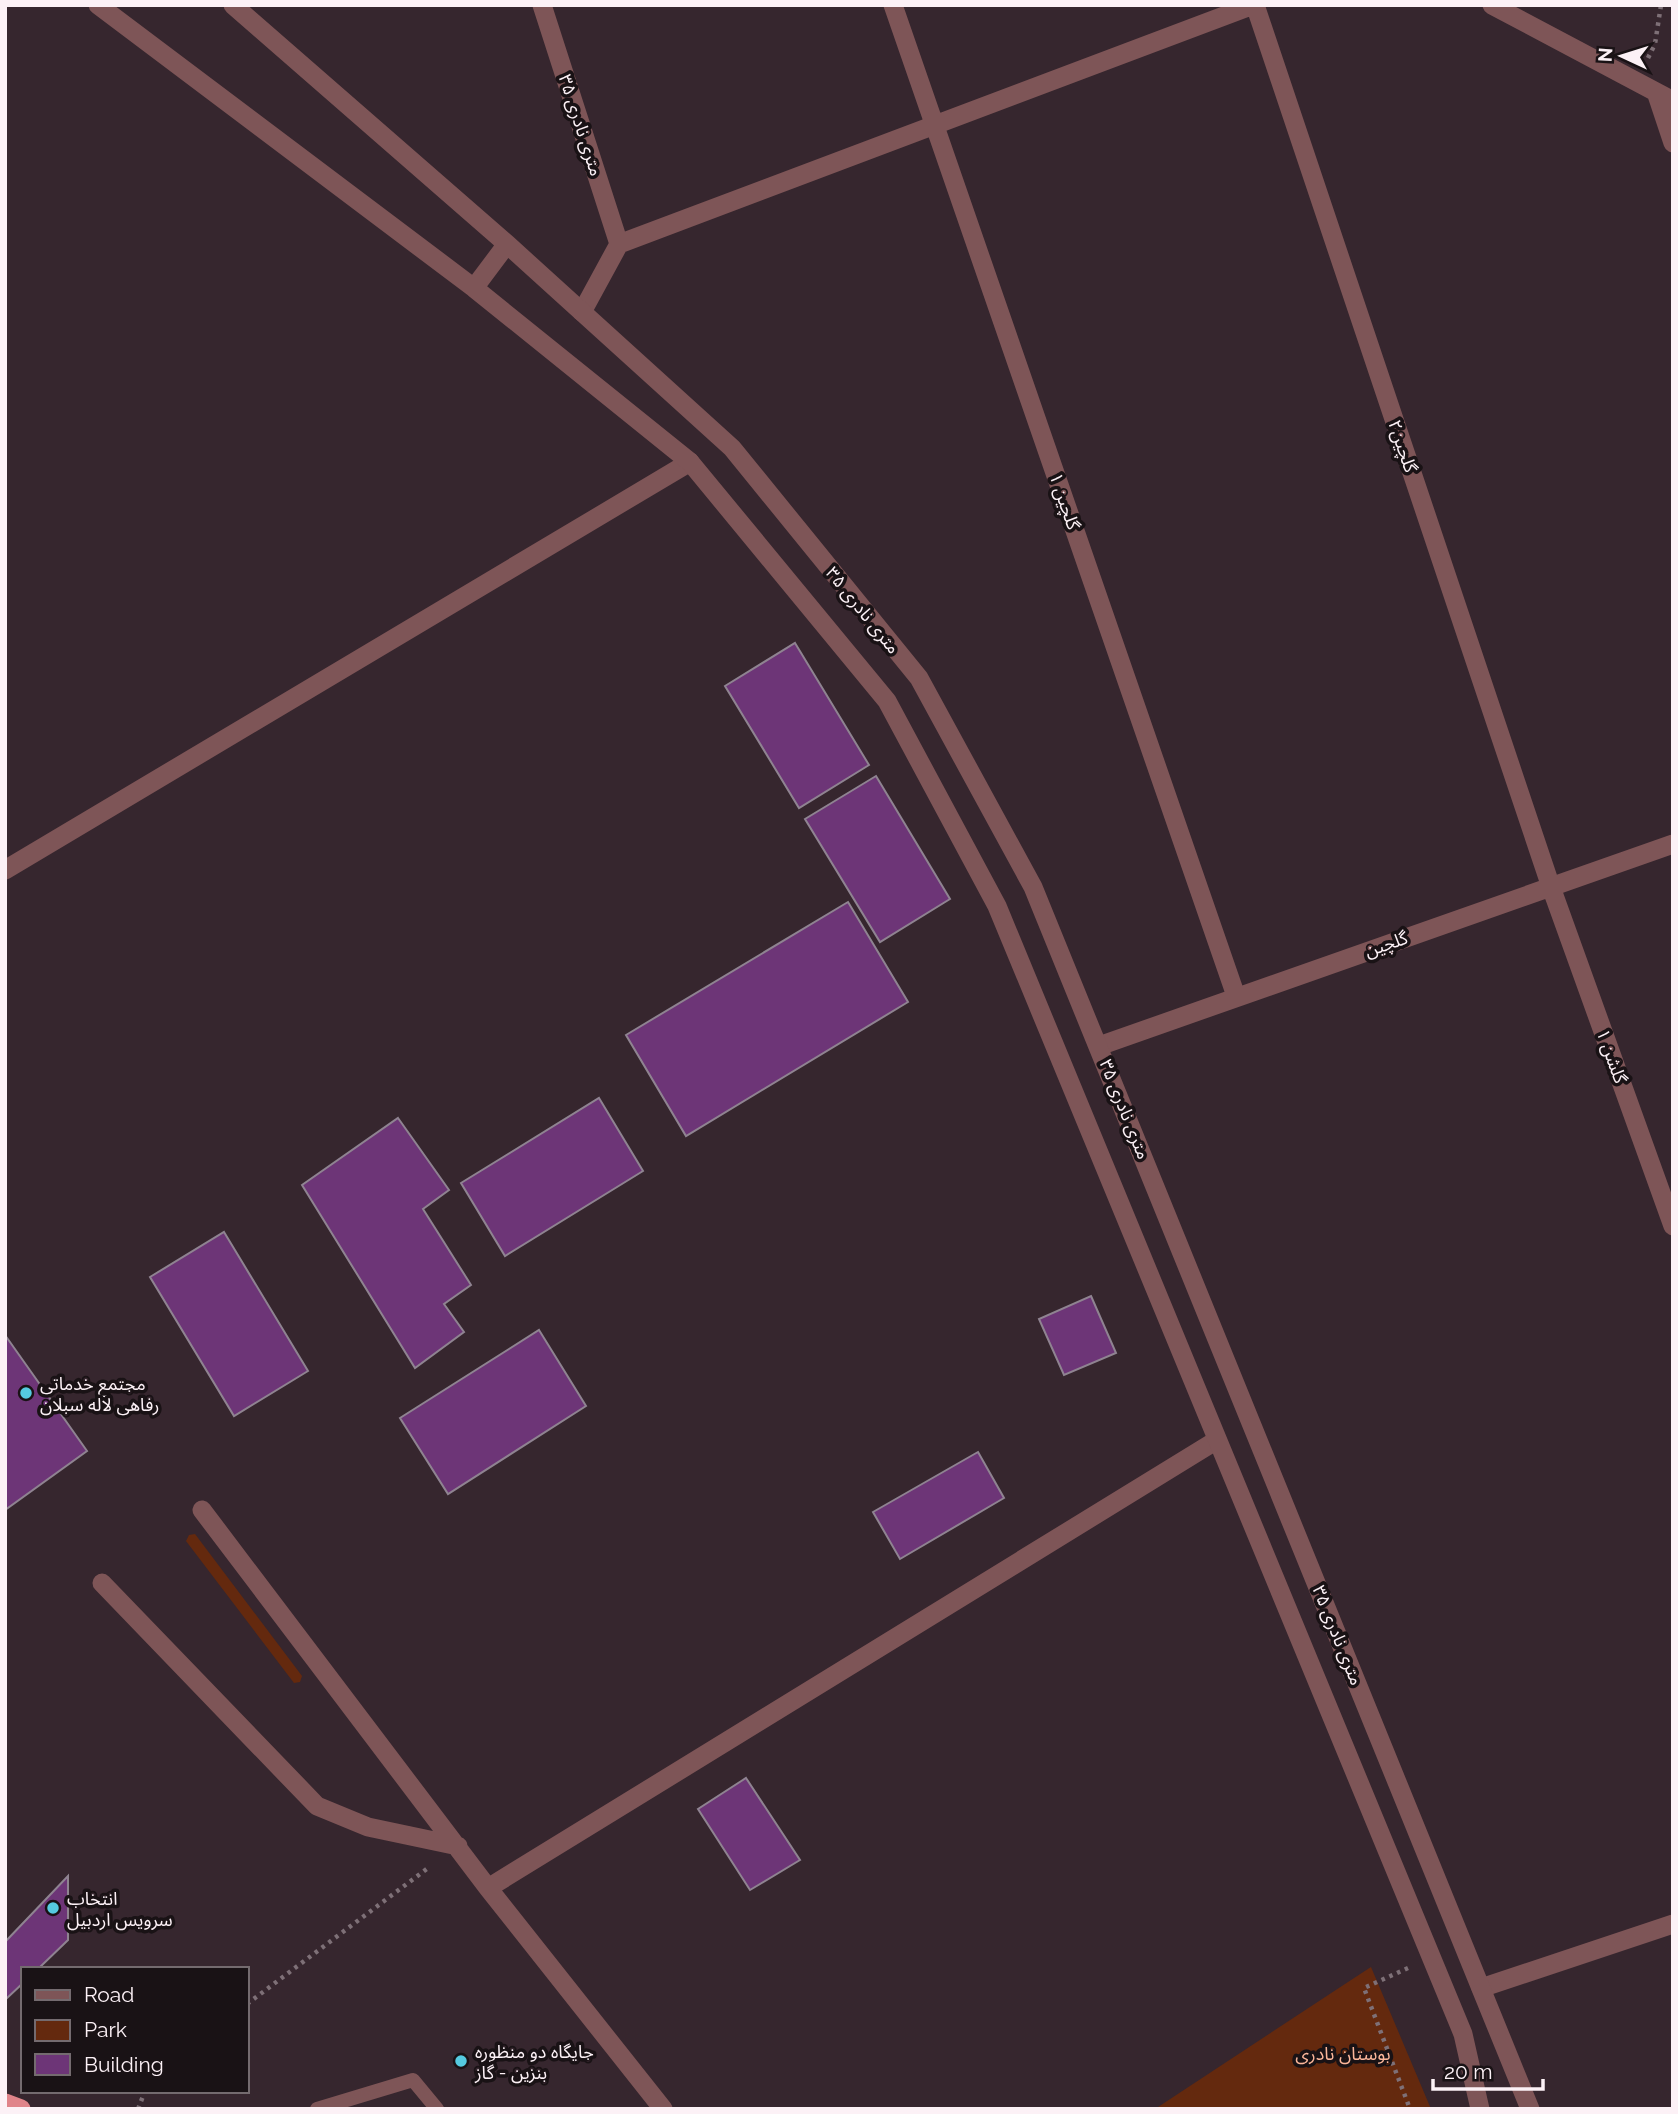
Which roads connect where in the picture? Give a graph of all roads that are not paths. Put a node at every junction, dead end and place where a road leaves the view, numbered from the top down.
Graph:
1 (99, 5) edge
2 (233, 5) edge
3 (542, 5) edge
4 (893, 5) edge
5 (1254, 5) edge
6 (1492, 5) edge
7 (1664, 97) edge
8 (935, 125) junction
9 (1673, 142) edge
10 (507, 244) junction
11 (619, 244) junction
12 (474, 288) junction
13 (582, 312) junction
14 (690, 462) junction
15 (1673, 844) edge
16 (5, 870) edge
17 (1551, 887) junction
18 (1236, 996) junction
19 (1099, 1046) junction
20 (1673, 1226) edge
21 (1217, 1440) junction
22 (202, 1510) dead end
23 (102, 1583) dead end
24 (458, 1846) junction
25 (488, 1888) junction
26 (1673, 1924) edge
27 (1481, 1988) junction
28 (5, 2103) edge
29 (21, 2109) edge
30 (317, 2109) edge
31 (437, 2109) edge
32 (663, 2109) edge
33 (1480, 2109) edge
34 (1530, 2109) edge

1 - 12 street
2 - 10 street, ۳۵ متری نادری
3 - 11 street, ۳۵ متری نادری
4 - 8 street, گلچین ۱
5 - 8 street
5 - 17 street, گلچین۲
6 - 7 street
7 - 9 street
8 - 11 street
8 - 18 street, گلچین ۱
10 - 12 street
10 - 13 street, ۳۵ متری نادری
11 - 13 street
12 - 14 street
13 - 19 street, ۳۵ متری نادری
14 - 16 street
14 - 21 street
15 - 17 street, گلچین
17 - 18 street, گلچین
17 - 20 street, گلشن ۱
18 - 19 street, گلچین
19 - 27 street, ۳۵ متری نادری
21 - 25 street
21 - 33 street
22 - 24 street
23 - 24 street
24 - 25 street
25 - 32 street
26 - 27 street
27 - 34 street, ۳۵ متری نادری
28 - 29 highway
30 - 31 lane

